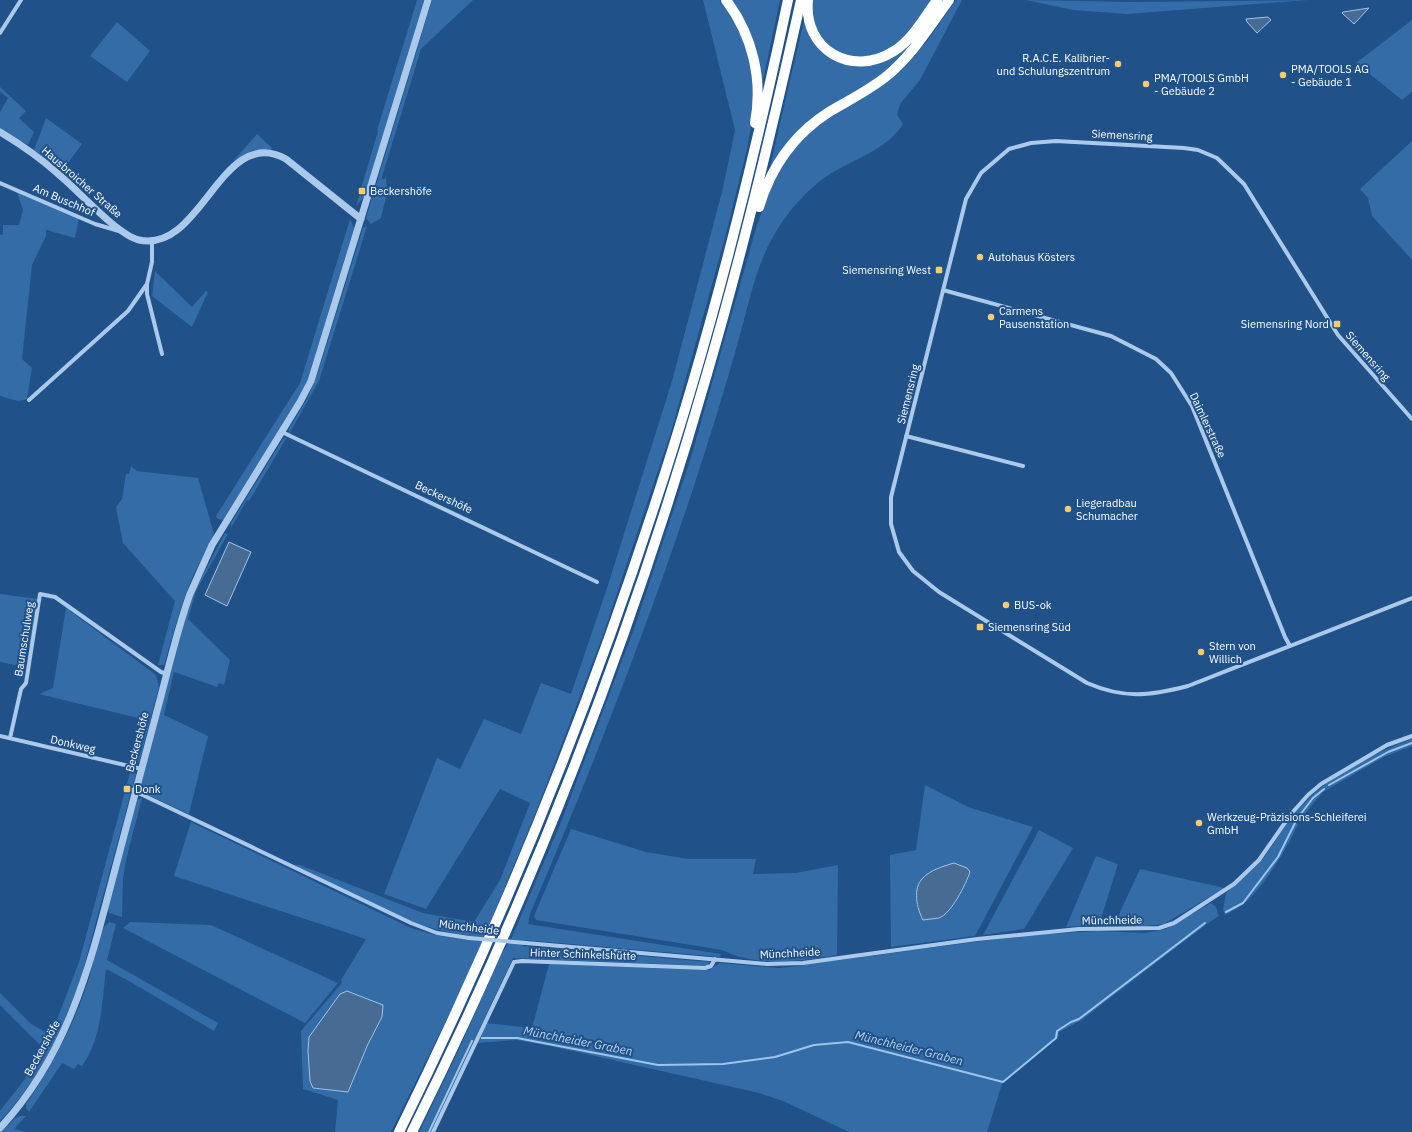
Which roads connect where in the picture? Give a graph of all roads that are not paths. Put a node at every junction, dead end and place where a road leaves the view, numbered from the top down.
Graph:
1 (21, 0) edge
2 (428, 0) edge
3 (726, 0) edge
4 (788, 0) edge
5 (801, 0) edge
6 (808, 0) edge
7 (937, 0) edge
8 (949, 0) edge
9 (0, 33) edge
10 (0, 132) edge
11 (0, 183) edge
12 (744, 194) junction
13 (361, 219) junction
14 (122, 231) junction
15 (746, 234) junction
16 (152, 241) junction
17 (148, 284) junction
18 (943, 290) junction
19 (162, 354) dead end
20 (29, 400) dead end
21 (1412, 419) edge
22 (282, 432) junction
23 (906, 436) junction
24 (1023, 466) dead end
25 (597, 582) dead end
26 (1412, 598) edge
27 (1290, 646) junction
28 (167, 674) junction
29 (0, 736) edge
30 (1412, 736) edge
31 (10, 738) junction
32 (142, 769) junction
33 (133, 791) junction
34 (715, 960) junction
35 (0, 1128) edge
36 (399, 1132) edge
37 (412, 1132) edge
38 (433, 1132) edge

1 - 9 street
2 - 13 street, Beckershöfe
3 - 12 highway
4 - 12 highway
5 - 15 highway
6 - 7 highway
8 - 15 highway
10 - 14 street, Hausbroicher Straße
11 - 14 street, Am Buschhof
12 - 36 highway
13 - 16 street
13 - 22 street, Beckershöfe
14 - 16 street, Hausbroicher Straße
15 - 37 highway
16 - 17 street
17 - 19 street
17 - 20 street
18 - 21 street, Siemensring
18 - 23 street, Siemensring
18 - 27 street, Daimlerstraße
22 - 25 street, Beckershöfe
22 - 28 street, Beckershöfe
23 - 24 street, Siemensring
23 - 27 street, Siemensring
26 - 27 street, Siemensring
28 - 31 street, Baumschulweg
28 - 32 street, Beckershöfe
29 - 31 street, Donkweg
30 - 34 street, Münchheide
31 - 32 street, Donkweg
32 - 33 street, Beckershöfe
33 - 34 street, Münchheide, bridge
33 - 35 street, Beckershöfe
34 - 38 street, Hinter Schinkelshütte

